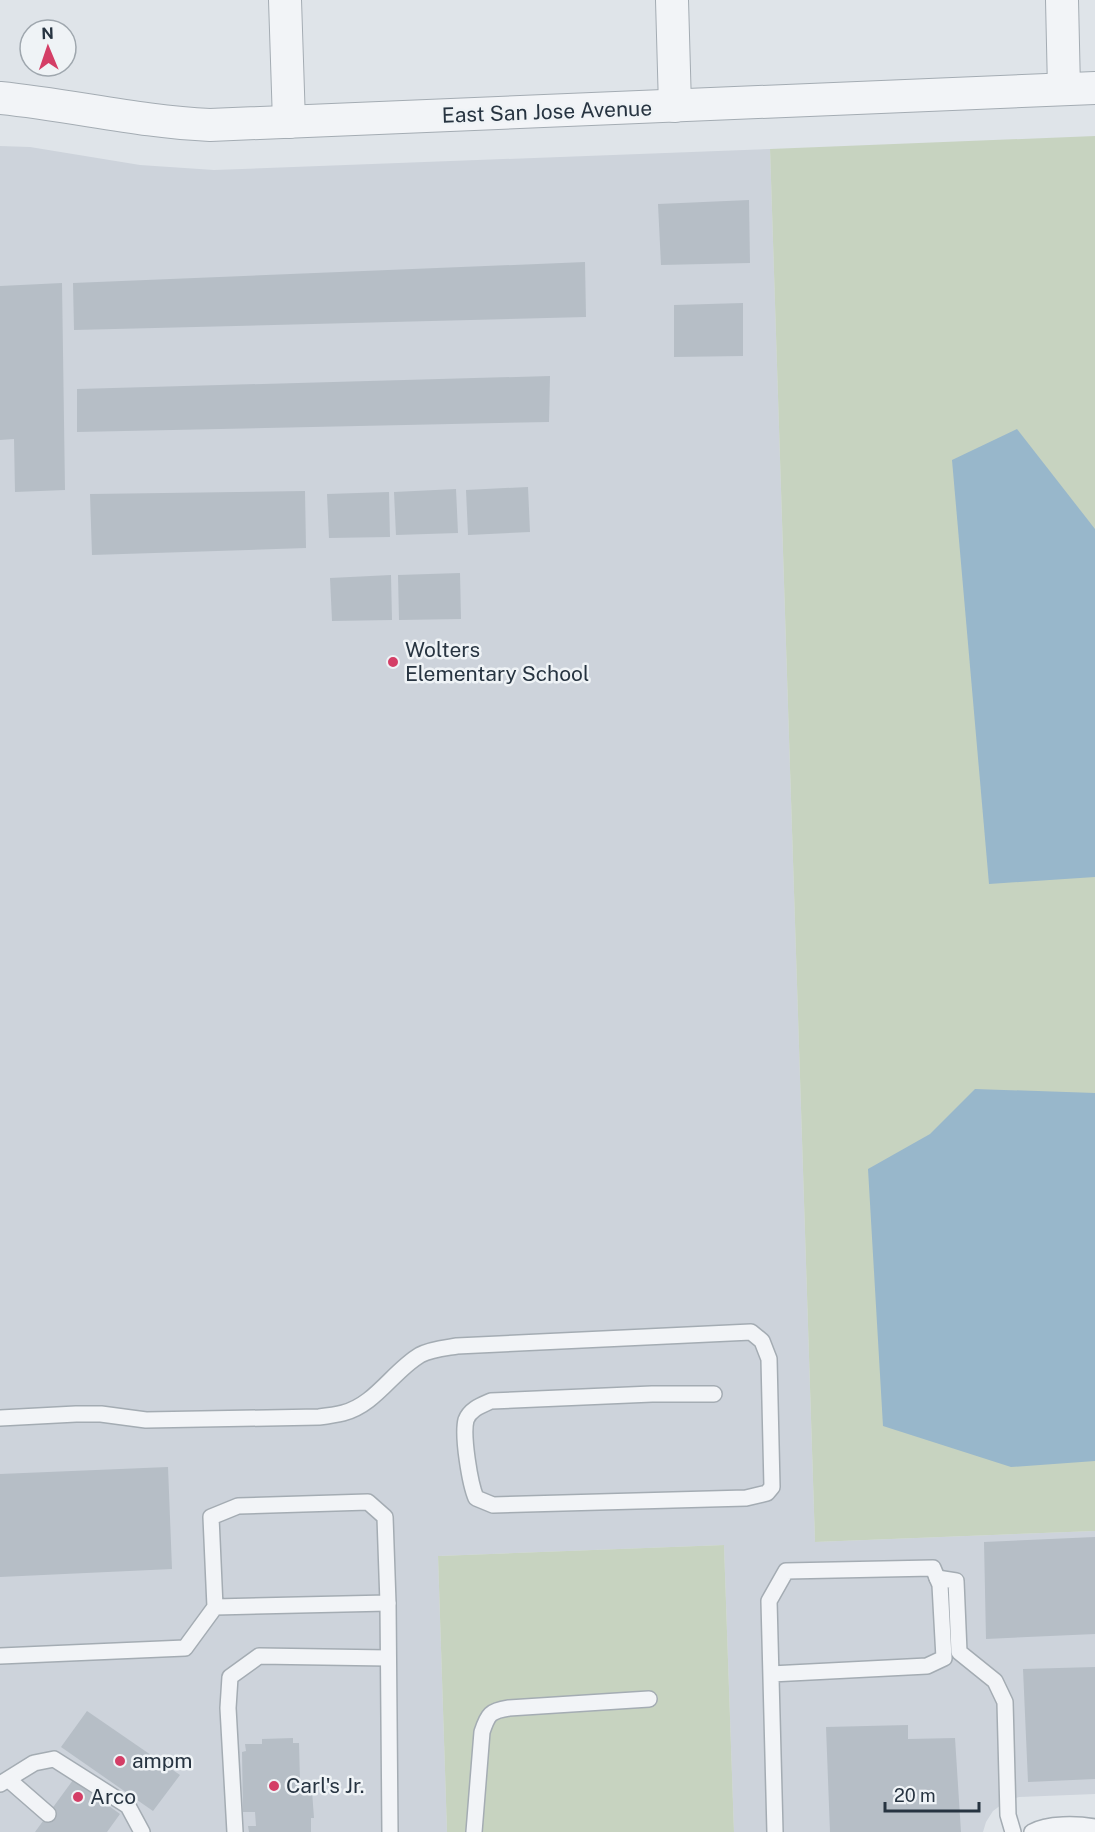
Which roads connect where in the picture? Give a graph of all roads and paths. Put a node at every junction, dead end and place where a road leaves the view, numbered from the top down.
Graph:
1 (285, 0) edge
2 (672, 0) edge
3 (1062, 0) edge
4 (1095, 88) edge
5 (1064, 89) junction
6 (0, 98) edge
7 (675, 106) junction
8 (289, 122) junction
9 (714, 1394) dead end
10 (0, 1418) edge
11 (937, 1578) junction
12 (388, 1603) junction
13 (215, 1607) junction
14 (0, 1656) edge
15 (388, 1658) junction
16 (771, 1674) junction
17 (650, 1699) dead end
18 (4, 1782) edge
19 (48, 1814) dead end
20 (1095, 1827) edge
21 (142, 1832) edge
22 (235, 1832) edge
23 (390, 1832) edge
24 (474, 1832) edge
25 (775, 1832) edge
26 (1013, 1832) edge
27 (1032, 1832) edge

1 - 8 street
2 - 7 street
3 - 5 street
4 - 5 street, East San Jose Avenue
5 - 7 street, East San Jose Avenue
6 - 8 street, East San Jose Avenue
7 - 8 street, East San Jose Avenue
9 - 10 lane
11 - 16 lane
11 - 16 lane
11 - 26 lane
12 - 13 lane
12 - 13 lane
12 - 15 lane
13 - 14 lane
15 - 22 lane
15 - 23 lane
16 - 25 lane
17 - 24 lane
18 - 19 lane
18 - 21 lane
20 - 27 lane

